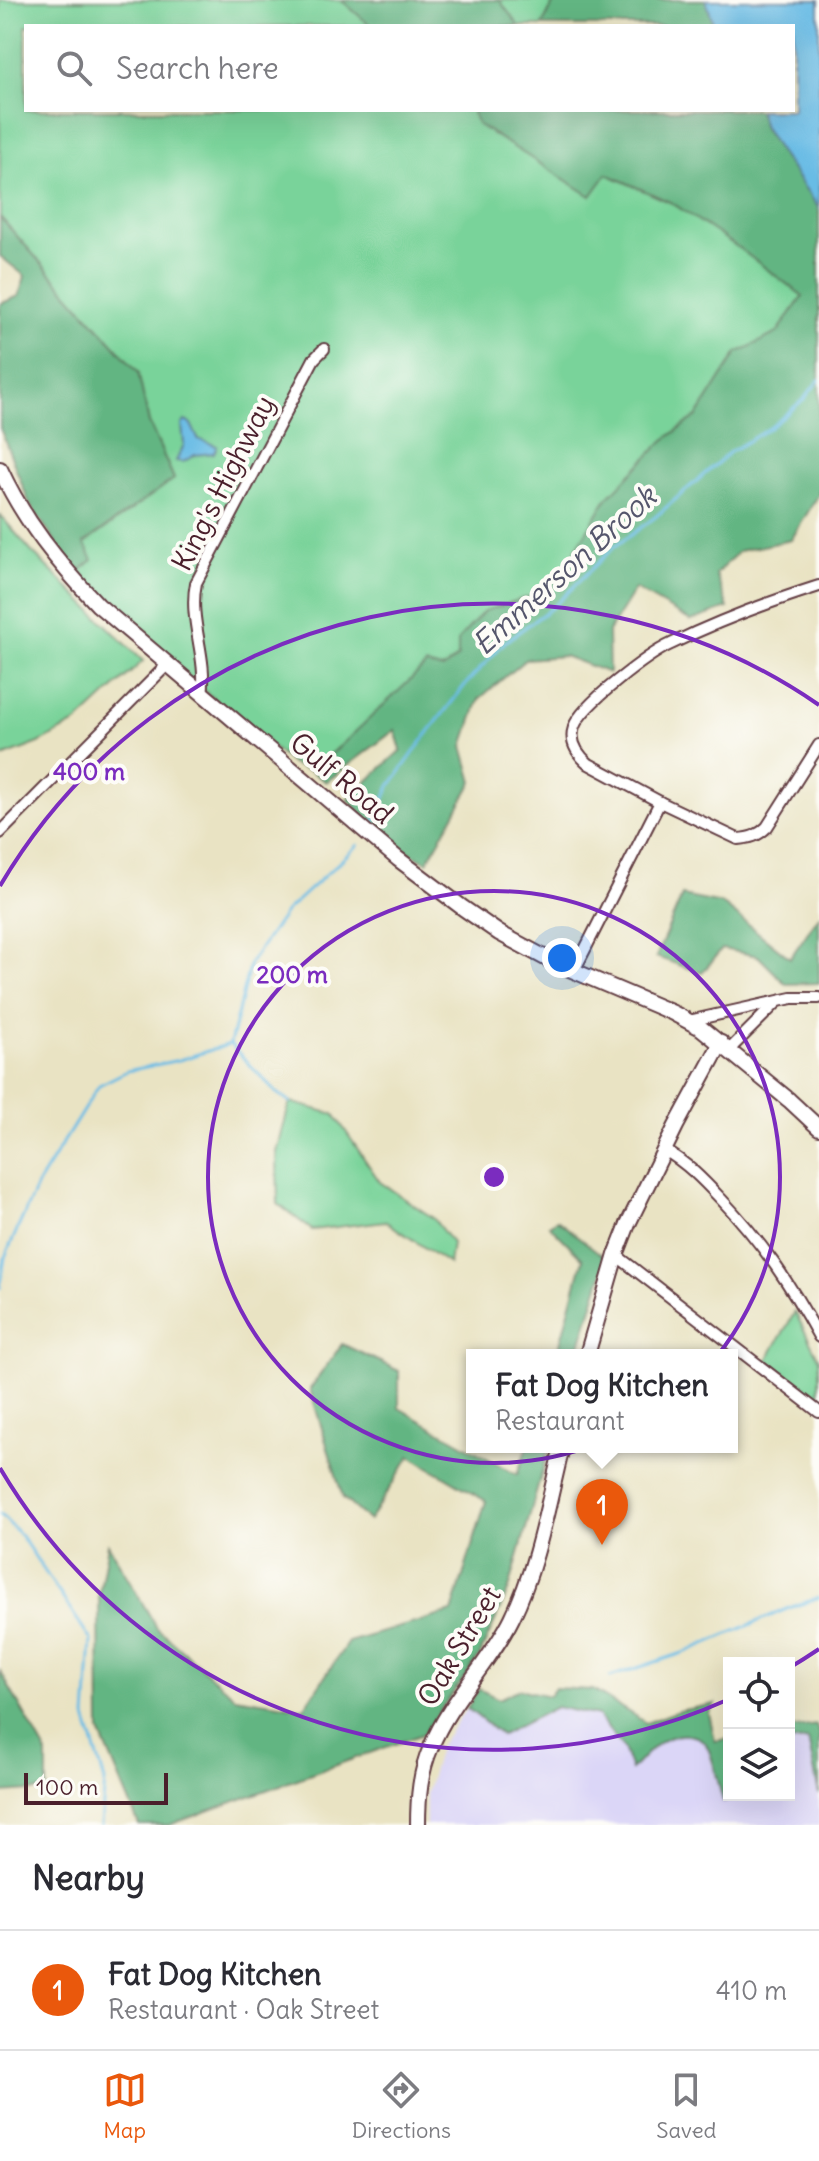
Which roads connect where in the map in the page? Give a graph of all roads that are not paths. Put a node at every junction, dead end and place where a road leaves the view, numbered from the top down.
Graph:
1 (324, 349) dead end
2 (0, 469) edge
3 (819, 586) edge
4 (167, 665) junction
5 (202, 694) junction
6 (819, 745) edge
7 (660, 802) junction
8 (0, 833) edge
9 (574, 971) junction
10 (819, 998) edge
11 (776, 1003) junction
12 (689, 1021) junction
13 (723, 1045) junction
14 (819, 1128) edge
15 (664, 1150) junction
16 (616, 1255) junction
17 (819, 1337) edge
18 (589, 1349) edge
19 (738, 1349) edge
20 (738, 1349) edge
21 (819, 1412) edge
22 (560, 1453) edge
23 (418, 1825) edge

1 - 5 street, King's Highway
2 - 4 street, Gulf Road
3 - 7 street
4 - 5 street, Gulf Road
4 - 8 street
5 - 9 street, Gulf Road
6 - 7 street
7 - 9 street
9 - 12 street, Gulf Road
10 - 11 street
11 - 12 street
11 - 13 street
12 - 13 street, Gulf Road
13 - 14 street, Gulf Road
13 - 15 street
15 - 16 street
15 - 17 street
16 - 18 street
16 - 20 street
19 - 21 street
22 - 23 street, Oak Street

